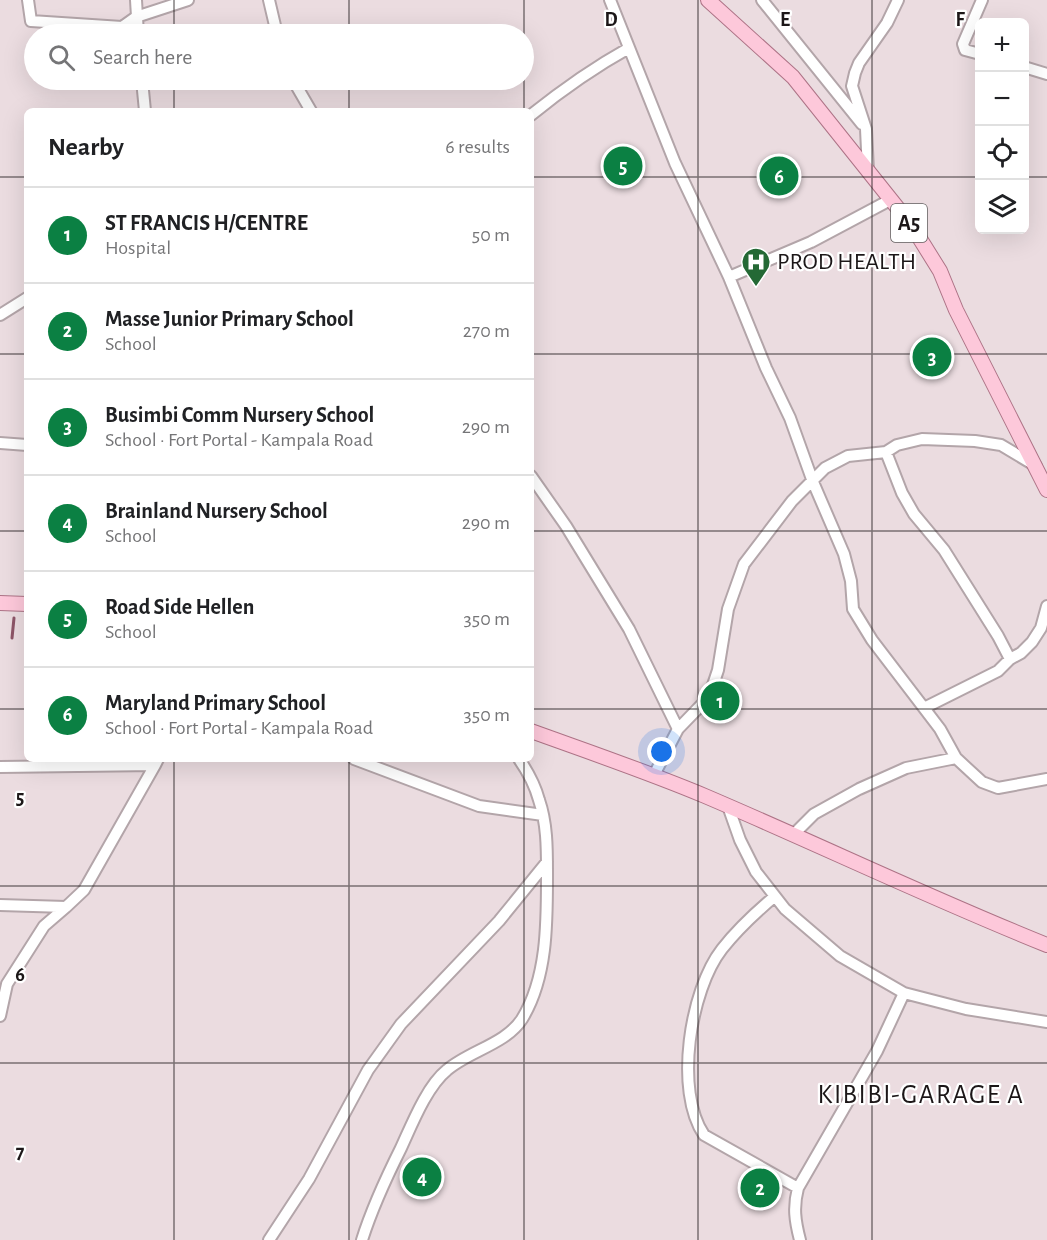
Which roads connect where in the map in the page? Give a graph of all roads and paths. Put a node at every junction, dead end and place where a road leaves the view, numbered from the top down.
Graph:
1 (28, 0) edge
2 (136, 0) edge
3 (188, 0) edge
4 (269, 0) edge
5 (610, 0) edge
6 (708, 0) edge
7 (762, 0) edge
8 (898, 0) edge
9 (982, 0) edge
10 (136, 17) junction
11 (76, 24) edge
12 (126, 24) edge
13 (137, 24) edge
14 (275, 24) edge
15 (628, 48) junction
16 (975, 53) edge
17 (1029, 69) edge
18 (1047, 74) edge
19 (143, 90) edge
20 (299, 90) edge
21 (145, 108) edge
22 (309, 108) edge
23 (534, 113) edge
24 (866, 129) junction
25 (868, 171) junction
26 (890, 200) junction
27 (729, 277) junction
28 (24, 300) edge
29 (0, 315) edge
30 (0, 443) edge
31 (24, 445) edge
32 (886, 452) junction
33 (1037, 466) junction
34 (534, 480) edge
35 (813, 482) junction
36 (1047, 490) edge
37 (0, 603) edge
38 (24, 604) edge
39 (1047, 606) edge
40 (1010, 659) junction
41 (926, 707) junction
42 (678, 729) junction
43 (534, 732) edge
44 (956, 758) junction
45 (157, 762) edge
46 (362, 762) edge
47 (521, 762) edge
48 (0, 767) edge
49 (654, 775) junction
50 (1047, 779) edge
51 (728, 806) junction
52 (543, 815) junction
53 (793, 835) junction
54 (547, 862) junction
55 (774, 897) junction
56 (0, 905) edge
57 (66, 906) junction
58 (1047, 945) edge
59 (904, 993) junction
60 (0, 1016) edge
61 (1047, 1022) edge
62 (798, 1188) junction
63 (269, 1240) edge
64 (362, 1240) edge
65 (800, 1240) edge

1 - 11 street
2 - 10 street
3 - 10 street
4 - 14 street
5 - 15 street
6 - 25 main road, A5
7 - 24 street
8 - 24 street
9 - 16 street
10 - 12 street
10 - 13 street
15 - 23 street
15 - 27 street
17 - 18 street
19 - 21 street
20 - 22 street
24 - 25 street
25 - 26 main road, A5
26 - 27 street
26 - 33 main road, A5
27 - 35 street
28 - 29 street
30 - 31 street
32 - 33 street
32 - 35 street
32 - 40 street
33 - 36 main road, A5
34 - 42 street
35 - 41 street
35 - 42 street
37 - 38 main road
39 - 40 street
40 - 41 street
41 - 44 street
42 - 49 street
43 - 49 main road
44 - 50 street
44 - 53 street
45 - 48 street
45 - 57 street
46 - 52 street
47 - 52 street
49 - 51 main road
51 - 53 main road
51 - 55 street
52 - 54 street
53 - 58 main road
54 - 63 street
54 - 64 street
55 - 59 street
55 - 62 street
56 - 57 street
57 - 60 street
59 - 61 street
59 - 62 street
62 - 65 street

